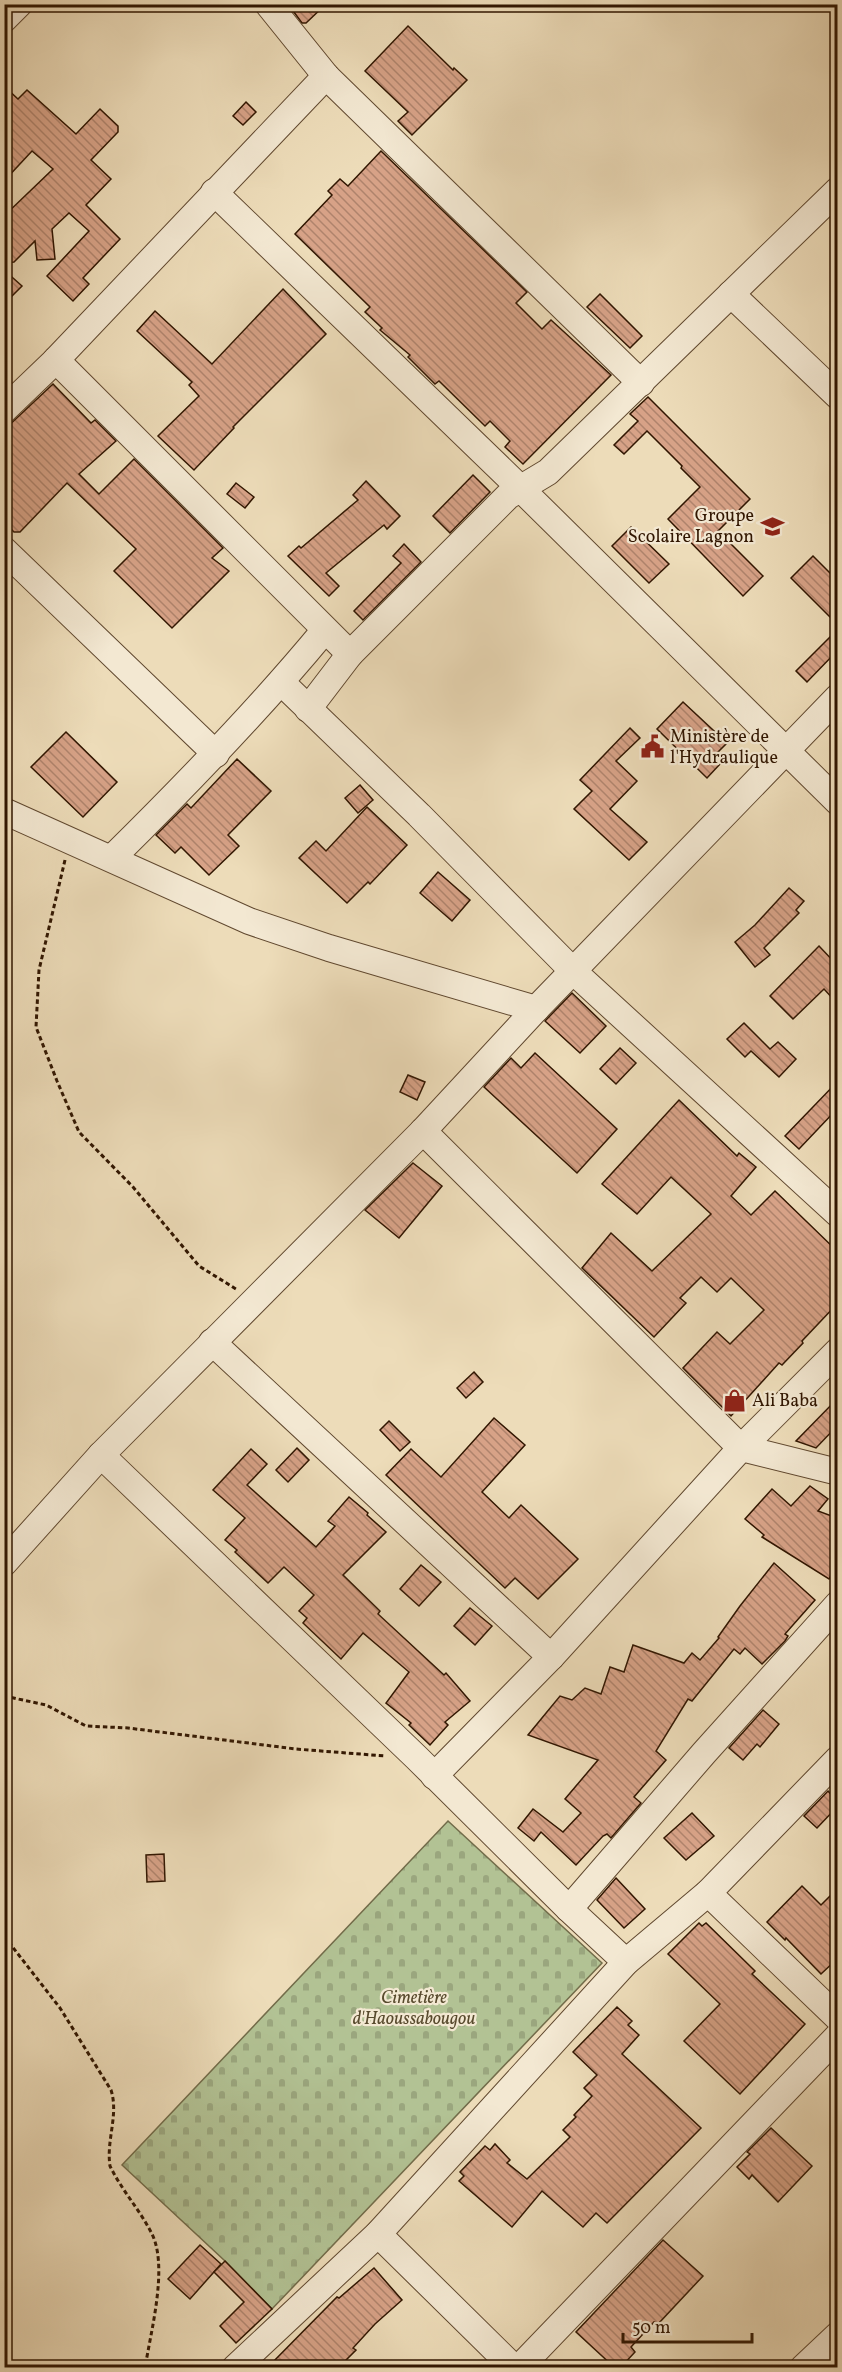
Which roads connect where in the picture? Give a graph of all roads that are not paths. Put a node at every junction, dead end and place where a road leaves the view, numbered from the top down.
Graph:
1 (19, 4) edge
2 (268, 4) edge
3 (4, 19) edge
4 (326, 76) junction
5 (837, 190) edge
6 (214, 192) junction
7 (731, 294) junction
8 (56, 360) junction
9 (641, 383) junction
10 (837, 396) edge
11 (4, 410) edge
12 (519, 487) junction
13 (4, 550) edge
14 (324, 631) junction
15 (350, 654) junction
16 (281, 682) junction
17 (837, 697) edge
18 (308, 709) junction
19 (785, 752) junction
20 (216, 754) junction
21 (837, 802) edge
22 (4, 811) edge
23 (112, 858) junction
24 (574, 972) junction
25 (536, 1009) junction
26 (423, 1131) junction
27 (837, 1214) edge
28 (212, 1342) junction
29 (837, 1351) edge
30 (741, 1448) junction
31 (102, 1455) junction
32 (837, 1472) edge
33 (4, 1563) edge
34 (837, 1604) edge
35 (551, 1657) junction
36 (837, 1759) edge
37 (425, 1767) junction
38 (708, 1893) junction
39 (569, 1909) junction
40 (626, 1962) junction
41 (837, 2018) edge
42 (837, 2036) edge
43 (378, 2234) junction
44 (837, 2335) edge
45 (235, 2367) edge
46 (514, 2367) edge
47 (519, 2367) edge
48 (803, 2367) edge

1 - 3 street
2 - 4 street
4 - 6 street
4 - 9 street
5 - 7 street
6 - 8 street
6 - 12 street
7 - 9 street
7 - 10 street
8 - 11 street
8 - 14 street
9 - 12 street
12 - 15 street
12 - 19 street
13 - 20 street
14 - 15 street
14 - 16 street
15 - 18 street
16 - 18 street
16 - 20 street
17 - 19 street
18 - 24 street
19 - 21 street
19 - 24 street
20 - 23 street
22 - 23 street
23 - 25 street
24 - 25 street
24 - 27 street
25 - 26 street
26 - 28 street
26 - 30 street
28 - 31 street
28 - 35 street
29 - 30 street
30 - 32 street
30 - 35 street
31 - 33 street
31 - 37 street
34 - 39 street
35 - 37 street
36 - 38 street
37 - 39 street
38 - 40 street
38 - 41 street
39 - 40 street
40 - 43 street
42 - 47 street
43 - 45 street
43 - 46 street
44 - 48 street

